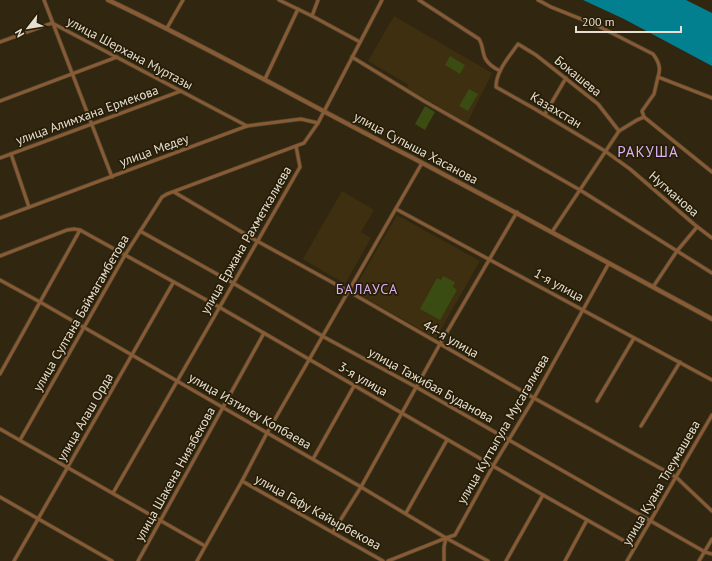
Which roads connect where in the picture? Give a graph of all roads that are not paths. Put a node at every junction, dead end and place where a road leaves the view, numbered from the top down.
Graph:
1 (44, 0) edge
2 (108, 0) edge
3 (183, 0) edge
4 (279, 0) edge
5 (318, 0) edge
6 (382, 0) edge
7 (419, 0) edge
8 (538, 0) edge
9 (298, 9) junction
10 (312, 16) junction
11 (52, 23) junction
12 (167, 28) junction
13 (0, 42) edge
14 (360, 42) junction
15 (117, 57) junction
16 (352, 57) junction
17 (500, 71) junction
18 (73, 74) junction
19 (658, 77) junction
20 (566, 78) junction
21 (265, 80) junction
22 (181, 91) junction
23 (712, 98) edge
24 (0, 101) edge
25 (324, 111) junction
26 (545, 114) junction
27 (644, 118) junction
28 (92, 123) junction
29 (318, 123) junction
30 (247, 126) junction
31 (619, 131) junction
32 (296, 146) junction
33 (605, 151) junction
34 (11, 154) junction
35 (0, 158) edge
36 (422, 163) junction
37 (712, 172) edge
38 (112, 176) junction
39 (580, 190) junction
40 (174, 192) junction
41 (29, 207) junction
42 (396, 209) junction
43 (517, 212) junction
44 (0, 218) edge
45 (697, 227) junction
46 (80, 230) junction
47 (140, 231) junction
48 (552, 232) junction
49 (712, 238) edge
50 (258, 241) junction
51 (677, 251) junction
52 (125, 255) junction
53 (0, 256) edge
54 (490, 259) junction
55 (609, 263) junction
56 (712, 273) edge
57 (0, 280) edge
58 (174, 283) junction
59 (233, 283) junction
60 (653, 287) junction
61 (348, 291) junction
62 (40, 302) junction
63 (219, 307) junction
64 (582, 309) junction
65 (712, 320) edge
66 (83, 328) junction
67 (264, 333) junction
68 (324, 337) junction
69 (634, 338) junction
70 (440, 344) junction
71 (132, 356) junction
72 (310, 360) junction
73 (680, 362) junction
74 (0, 374) edge
75 (712, 380) edge
76 (176, 381) junction
77 (354, 386) junction
78 (416, 387) junction
79 (534, 398) junction
80 (597, 401) dead end
81 (223, 408) junction
82 (402, 413) junction
83 (712, 415) edge
84 (641, 426) dead end
85 (0, 429) edge
86 (267, 433) junction
87 (20, 440) junction
88 (447, 440) junction
89 (509, 440) junction
90 (313, 459) junction
91 (493, 466) junction
92 (67, 467) junction
93 (676, 478) junction
94 (242, 481) junction
95 (361, 487) junction
96 (113, 493) junction
97 (543, 496) junction
98 (0, 497) edge
99 (712, 511) edge
100 (406, 513) junction
101 (38, 519) junction
102 (161, 520) junction
103 (587, 520) junction
104 (651, 521) junction
105 (333, 532) junction
106 (446, 538) junction
107 (712, 539) edge
108 (205, 546) junction
109 (635, 547) junction
110 (705, 552) junction
111 (712, 554) edge
112 (14, 561) edge
113 (112, 561) edge
114 (138, 561) edge
115 (197, 561) edge
116 (383, 561) edge
117 (388, 561) edge
118 (444, 561) edge
119 (488, 561) edge
120 (506, 561) edge
121 (565, 561) edge
122 (627, 561) edge
123 (699, 561) edge

1 - 11 street
2 - 12 street, улица Супыша Хасанова
3 - 12 street
4 - 9 street
5 - 10 street
6 - 14 street
7 - 17 street
8 - 19 street
9 - 10 street
9 - 21 street
10 - 14 street
11 - 13 street, улица Шерхана Муртазы
11 - 15 street, улица Шерхана Муртазы
11 - 18 street
12 - 21 street, улица Супыша Хасанова
14 - 16 street
15 - 18 street
15 - 22 street, улица Шерхана Муртазы
16 - 25 street
16 - 39 street
17 - 20 street, Бокашева
17 - 26 street, Казахстан
18 - 24 street
18 - 28 street
19 - 23 street
19 - 27 street
20 - 26 street
20 - 31 street, Бокашева
21 - 25 street, улица Супыша Хасанова
22 - 28 street, улица Алимхана Ермекова
22 - 30 street, улица Шерхана Муртазы
25 - 29 street
25 - 36 street, улица Супыша Хасанова
26 - 33 street, Казахстан
27 - 31 street
27 - 37 street
28 - 34 street, улица Алимхана Ермекова
28 - 38 street
29 - 30 street, улица Медеу
29 - 32 street
30 - 38 street, улица Медеу
31 - 33 street
32 - 40 street
32 - 50 street, улица Ержана Рахметкалиева
33 - 39 street
33 - 45 street, Нугманова
34 - 35 street, улица Алимхана Ермекова
34 - 41 street
36 - 42 street
36 - 43 street, улица Супыша Хасанова
38 - 41 street, улица Медеу
39 - 48 street
39 - 51 street
40 - 47 street, улица Султана Баймагамбетова
40 - 50 street, 44-я улица
41 - 44 street, улица Медеу
42 - 54 street, 1-я улица
42 - 61 street
43 - 48 street, улица Супыша Хасанова
43 - 54 street
45 - 49 street, Нугманова
45 - 51 street
46 - 52 street, 3-я улица
46 - 53 street
46 - 62 street
47 - 52 street, улица Султана Баймагамбетова
47 - 59 street, улица Тажибая Буданова
48 - 55 street, улица Супыша Хасанова
50 - 59 street, улица Ержана Рахметкалиева
50 - 61 street, 44-я улица
51 - 56 street
51 - 60 street
52 - 58 street, 3-я улица
52 - 66 street, улица Султана Баймагамбетова
54 - 64 street, 1-я улица
54 - 70 street
55 - 60 street, улица Супыша Хасанова
55 - 64 street, улица Куттыгула Мусагалиева
57 - 62 street, улица Изтилеу Копбаева
58 - 63 street, 3-я улица
58 - 71 street, улица Алаш Орда
59 - 63 street, улица Ержана Рахметкалиева
59 - 68 street, улица Тажибая Буданова
60 - 65 street, улица Супыша Хасанова
61 - 68 street
61 - 70 street, 44-я улица
62 - 66 street, улица Изтилеу Копбаева
62 - 74 street
63 - 67 street, 3-я улица
63 - 76 street, улица Ержана Рахметкалиева
64 - 69 street, 1-я улица
64 - 79 street, улица Куттыгула Мусагалиева
66 - 71 street, улица Изтилеу Копбаева
66 - 87 street, улица Султана Баймагамбетова
67 - 72 street, 3-я улица
67 - 81 street, улица Шакена Ниязбекова
68 - 72 street
68 - 78 street, улица Тажибая Буданова
69 - 73 street, 1-я улица
69 - 80 street
70 - 78 street
70 - 79 street, 44-я улица
71 - 76 street, улица Изтилеу Копбаева
71 - 92 street, улица Алаш Орда
72 - 77 street, 3-я улица
72 - 86 street
73 - 75 street, 1-я улица
73 - 84 street
76 - 81 street, улица Изтилеу Копбаева
76 - 96 street, улица Ержана Рахметкалиева
77 - 82 street, 3-я улица
77 - 90 street
78 - 82 street
78 - 89 street, улица Тажибая Буданова
79 - 89 street, улица Куттыгула Мусагалиева
79 - 93 street, 44-я улица
81 - 86 street, улица Изтилеу Копбаева
81 - 102 street, улица Шакена Ниязбекова
82 - 88 street, 3-я улица
82 - 95 street
83 - 93 street, улица Куана Тлеумашева
85 - 87 street
86 - 90 street, улица Изтилеу Копбаева
86 - 94 street
87 - 92 street
88 - 91 street, 3-я улица
88 - 100 street
89 - 91 street, улица Куттыгула Мусагалиева
89 - 104 street, улица Тажибая Буданова
90 - 95 street, улица Изтилеу Копбаева
91 - 97 street, 3-я улица
91 - 106 street, улица Куттыгула Мусагалиева
92 - 96 street
92 - 101 street, улица Алаш Орда
93 - 99 street, 44-я улица
93 - 104 street, улица Куана Тлеумашева
94 - 105 street, улица Гафу Кайырбекова
94 - 108 street
95 - 100 street, улица Изтилеу Копбаева
95 - 105 street
96 - 102 street
97 - 103 street, 3-я улица
97 - 120 street
98 - 101 street
100 - 106 street, улица Изтилеу Копбаева
101 - 112 street, улица Алаш Орда
101 - 113 street
102 - 108 street
102 - 114 street, улица Шакена Ниязбекова
103 - 109 street, 3-я улица
103 - 121 street
104 - 109 street, улица Куана Тлеумашева
104 - 110 street, улица Тажибая Буданова
105 - 116 street, улица Гафу Кайырбекова
106 - 117 street, улица Куттыгула Мусагалиева
106 - 118 street
106 - 119 street, улица Изтилеу Копбаева
107 - 110 street
108 - 115 street
109 - 122 street, улица Куана Тлеумашева
110 - 111 street, улица Тажибая Буданова
110 - 123 street

